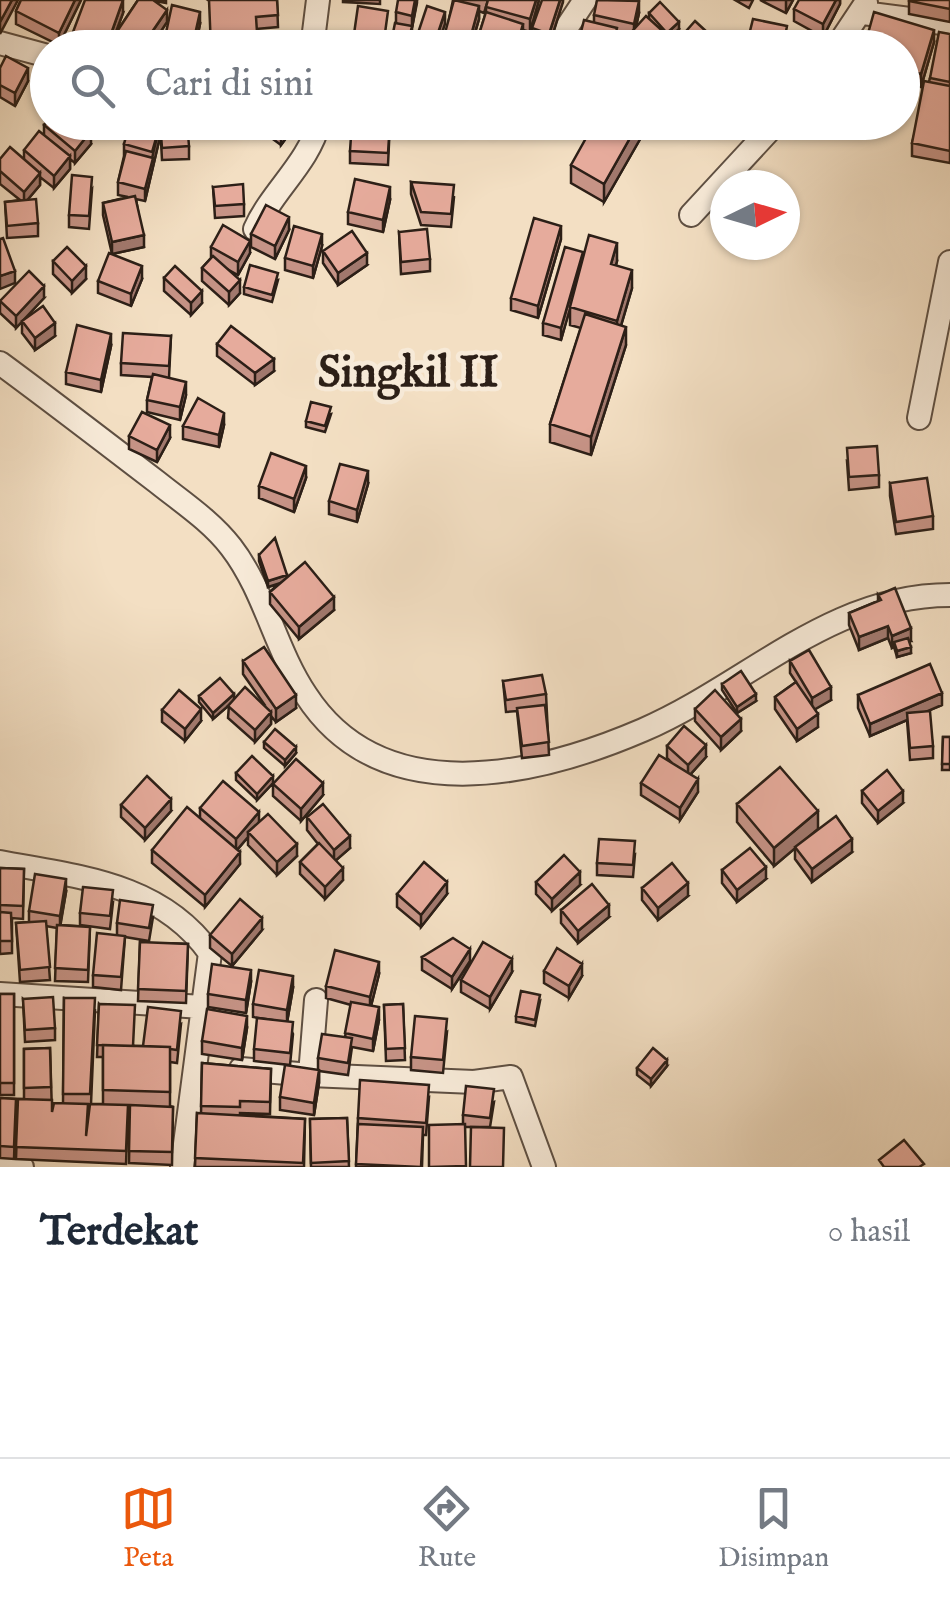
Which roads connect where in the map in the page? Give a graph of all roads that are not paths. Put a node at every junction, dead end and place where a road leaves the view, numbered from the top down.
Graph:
1 (318, 0) edge
2 (585, 0) edge
3 (866, 3) edge
4 (950, 24) edge
5 (314, 30) edge
6 (565, 30) edge
7 (848, 30) edge
8 (0, 43) edge
9 (30, 51) edge
10 (313, 140) edge
11 (760, 140) edge
12 (691, 215) dead end
13 (256, 229) edge
14 (950, 262) edge
15 (0, 364) edge
16 (919, 418) dead end
17 (950, 595) edge
18 (0, 862) edge
19 (0, 994) edge
20 (316, 1000) dead end
21 (202, 1008) junction
22 (198, 1064) junction
23 (310, 1075) junction
24 (0, 1165) edge
25 (22, 1167) edge
26 (182, 1167) edge
27 (544, 1167) edge

1 - 5 street
2 - 6 street
3 - 4 street
3 - 7 street
8 - 9 street
10 - 13 street
11 - 12 street
14 - 16 street
15 - 17 street
18 - 21 street
19 - 21 street
20 - 23 street
21 - 22 street
22 - 23 street
22 - 26 street
23 - 27 street
24 - 25 street

